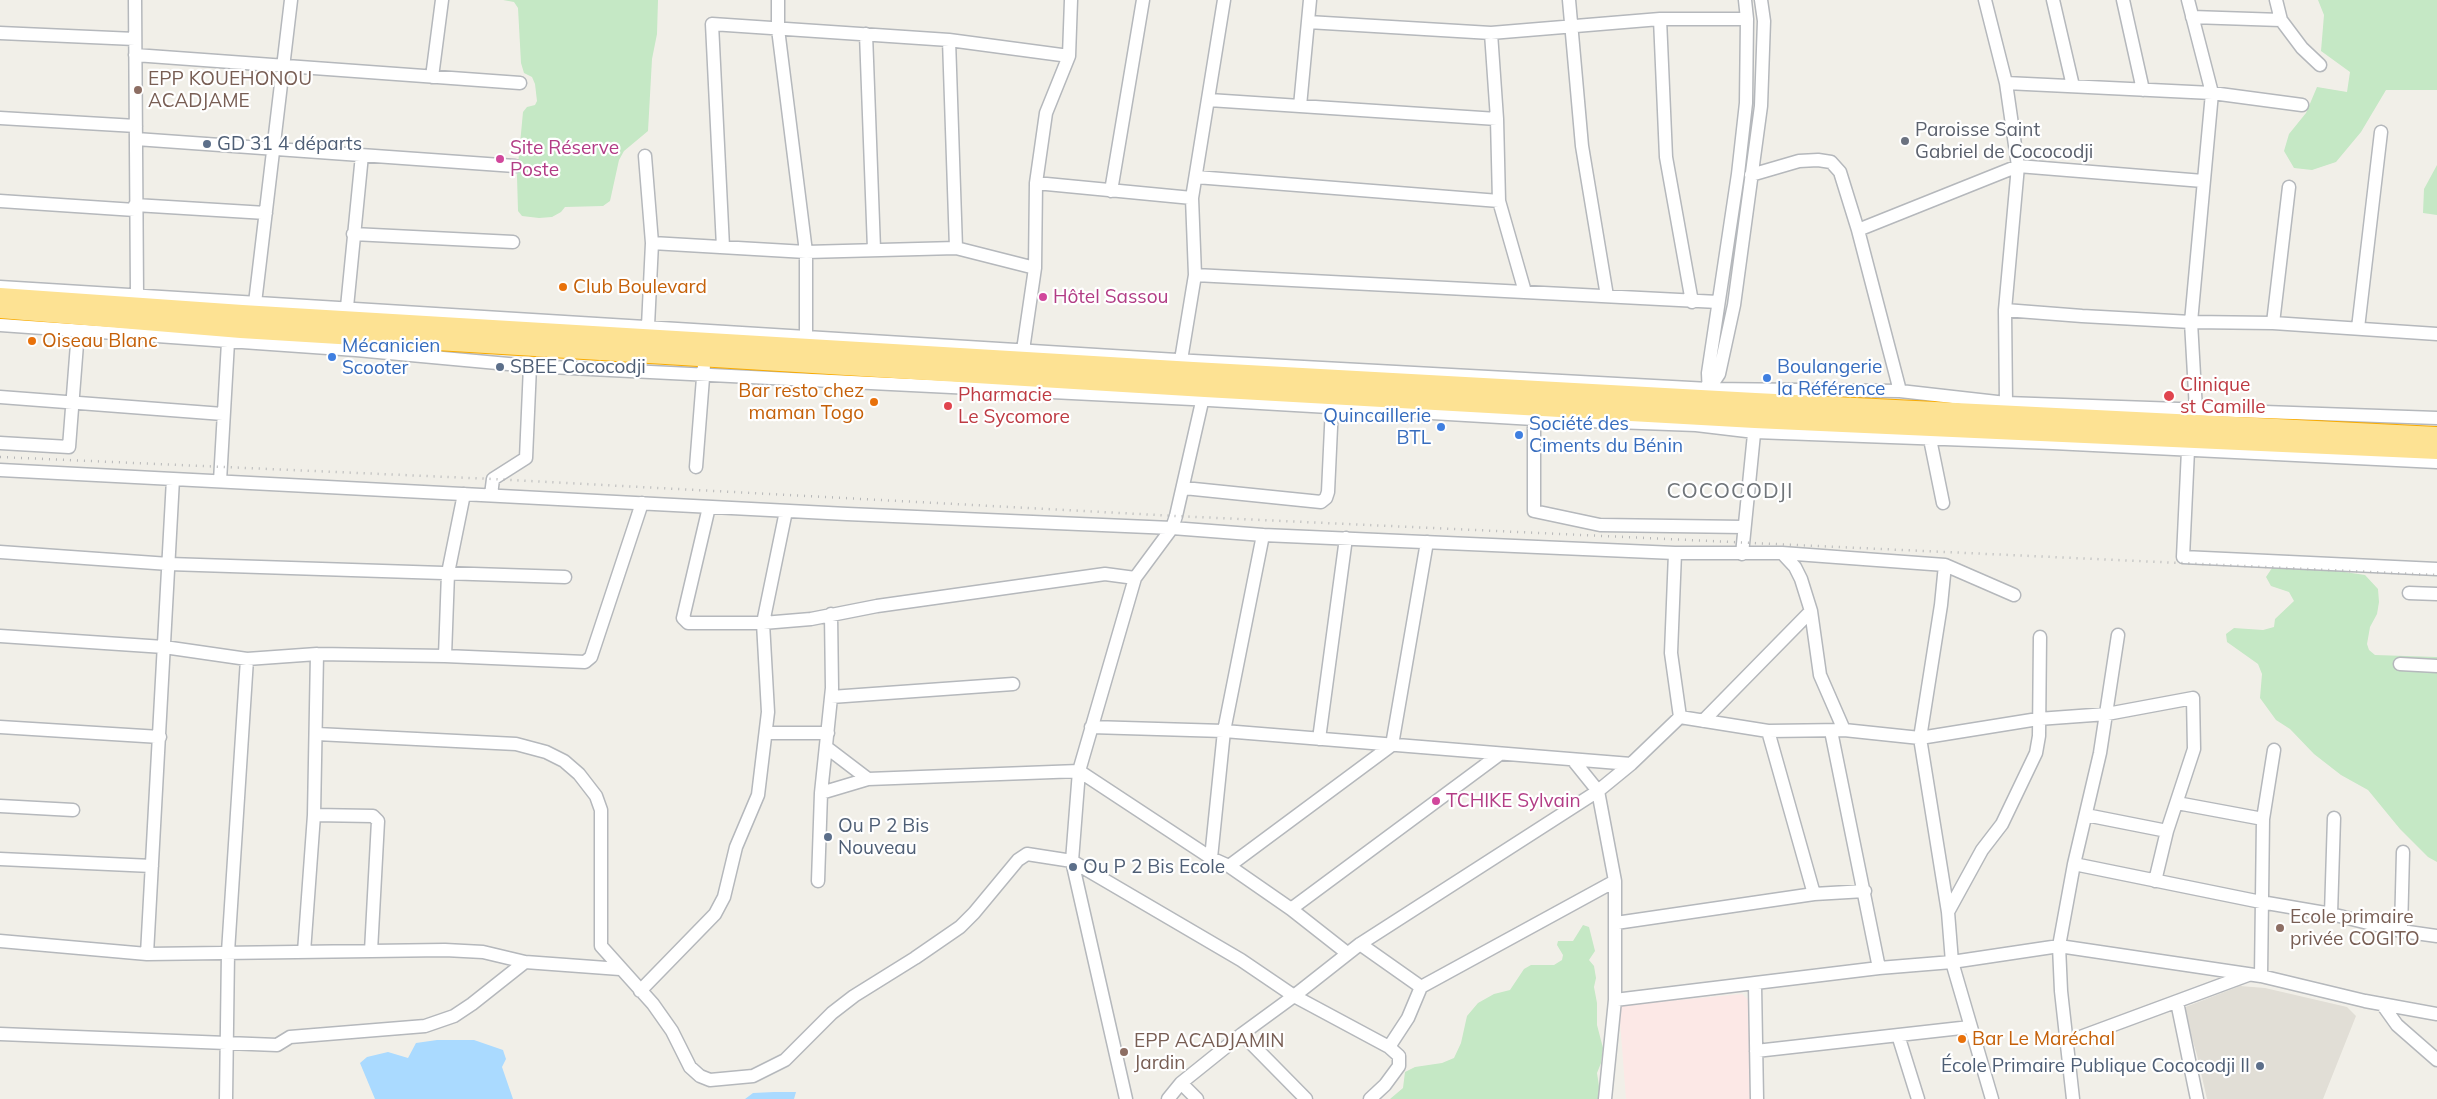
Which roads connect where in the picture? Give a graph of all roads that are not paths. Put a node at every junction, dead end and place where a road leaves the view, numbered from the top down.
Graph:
1 (135, 0) edge
2 (291, 0) edge
3 (442, 0) edge
4 (778, 0) edge
5 (1071, 0) edge
6 (1143, 0) edge
7 (1224, 0) edge
8 (1310, 0) edge
9 (1569, 0) edge
10 (1745, 0) edge
11 (1761, 0) edge
12 (1985, 0) edge
13 (2053, 0) edge
14 (2123, 0) edge
15 (2188, 0) edge
16 (2276, 0) edge
17 (2192, 17) junction
18 (1660, 19) junction
19 (1747, 19) junction
20 (2281, 20) junction
21 (1308, 22) junction
22 (1572, 26) junction
23 (778, 29) junction
24 (0, 33) edge
25 (1491, 33) junction
26 (866, 34) junction
27 (136, 40) junction
28 (949, 40) junction
29 (135, 55) junction
30 (1070, 56) junction
31 (2320, 65) dead end
32 (283, 66) junction
33 (432, 77) junction
34 (520, 83) dead end
35 (2006, 83) junction
36 (2073, 86) junction
37 (2143, 90) junction
38 (2212, 93) junction
39 (1209, 100) junction
40 (1300, 106) junction
41 (2302, 106) dead end
42 (0, 118) edge
43 (1498, 119) junction
44 (136, 126) junction
45 (2381, 132) dead end
46 (136, 139) junction
47 (273, 148) junction
48 (362, 155) junction
49 (645, 156) dead end
50 (515, 166) dead end
51 (2018, 166) junction
52 (1751, 175) junction
53 (1196, 177) junction
54 (2203, 180) junction
55 (1036, 183) junction
56 (2289, 187) dead end
57 (1111, 191) junction
58 (1192, 198) junction
59 (0, 201) edge
60 (1499, 201) junction
61 (136, 208) junction
62 (266, 213) junction
63 (1858, 230) junction
64 (354, 234) junction
65 (513, 242) dead end
66 (652, 242) junction
67 (723, 246) junction
68 (956, 248) junction
69 (874, 249) junction
70 (806, 252) junction
71 (1035, 268) junction
72 (1195, 275) junction
73 (1525, 292) junction
74 (136, 294) junction
75 (1607, 296) junction
76 (1692, 302) junction
77 (1718, 302) junction
78 (255, 303) junction
79 (3, 305) edge
80 (347, 307) junction
81 (2005, 310) junction
82 (2191, 322) junction
83 (2273, 323) junction
84 (648, 326) junction
85 (2358, 328) junction
86 (78, 331) junction
87 (2437, 334) edge
88 (806, 336) junction
89 (228, 342) junction
90 (1023, 350) junction
91 (1181, 360) junction
92 (530, 366) junction
93 (704, 366) junction
94 (1900, 391) junction
95 (1204, 394) junction
96 (0, 397) edge
97 (73, 402) junction
98 (2006, 403) junction
99 (1332, 406) junction
100 (1708, 408) junction
101 (2196, 410) junction
102 (223, 414) junction
103 (1755, 418) junction
104 (2437, 418) edge
105 (1534, 419) junction
106 (2437, 436) edge
107 (1930, 438) junction
108 (0, 443) edge
109 (2188, 450) junction
110 (2437, 450) edge
111 (2437, 462) edge
112 (696, 468) dead end
113 (0, 470) edge
114 (173, 478) junction
115 (220, 481) junction
116 (1184, 488) junction
117 (464, 494) junction
118 (492, 495) junction
119 (642, 503) junction
120 (1944, 503) dead end
121 (709, 506) junction
122 (786, 510) junction
123 (1744, 527) junction
124 (1172, 528) junction
125 (1263, 535) junction
126 (1346, 538) junction
127 (1428, 542) junction
128 (0, 552) edge
129 (1675, 553) junction
130 (1782, 553) junction
131 (1742, 554) junction
132 (169, 564) junction
133 (1944, 565) junction
134 (2437, 569) edge
135 (448, 574) junction
136 (564, 576) dead end
137 (1135, 578) junction
138 (2410, 593) dead end
139 (2437, 594) edge
140 (2014, 595) dead end
141 (1811, 611) junction
142 (831, 614) junction
143 (763, 623) junction
144 (2118, 635) dead end
145 (0, 636) edge
146 (2040, 637) dead end
147 (164, 647) junction
148 (317, 654) junction
149 (445, 656) junction
150 (247, 659) junction
151 (2400, 664) dead end
152 (2437, 666) edge
153 (1013, 684) dead end
154 (831, 697) junction
155 (2107, 714) junction
156 (1680, 717) junction
157 (2038, 719) junction
158 (1703, 721) junction
159 (0, 727) edge
160 (1091, 727) junction
161 (1844, 730) junction
162 (1224, 731) junction
163 (1768, 731) junction
164 (1831, 731) junction
165 (767, 733) junction
166 (828, 733) junction
167 (316, 734) junction
168 (160, 737) junction
169 (1920, 738) junction
170 (1319, 739) junction
171 (1392, 745) junction
172 (826, 747) junction
173 (2274, 750) dead end
174 (1500, 754) junction
175 (1573, 760) junction
176 (1631, 764) junction
177 (1079, 771) junction
178 (868, 779) junction
179 (1598, 791) junction
180 (821, 793) junction
181 (2177, 803) junction
182 (0, 806) edge
183 (73, 810) dead end
184 (314, 815) junction
185 (2086, 815) junction
186 (2334, 818) dead end
187 (2263, 819) junction
188 (2167, 831) junction
189 (2403, 852) dead end
190 (1211, 858) junction
191 (0, 859) edge
192 (1072, 861) junction
193 (2074, 864) junction
194 (152, 866) junction
195 (1229, 866) junction
196 (818, 881) dead end
197 (1615, 881) junction
198 (2154, 881) junction
199 (1865, 891) junction
200 (1814, 894) junction
201 (2261, 902) junction
202 (1291, 909) junction
203 (1948, 912) junction
204 (2331, 914) junction
205 (1616, 923) junction
206 (2401, 931) junction
207 (2437, 936) edge
208 (0, 941) edge
209 (1360, 944) junction
210 (2059, 946) junction
211 (371, 951) junction
212 (228, 952) junction
213 (304, 952) junction
214 (1347, 953) junction
215 (147, 954) junction
216 (525, 962) junction
217 (1952, 962) junction
218 (1879, 968) junction
219 (620, 970) junction
220 (2255, 975) junction
221 (1755, 985) junction
222 (1421, 987) junction
223 (640, 991) junction
224 (1294, 996) junction
225 (1615, 1000) junction
226 (2177, 1002) junction
227 (2382, 1004) junction
228 (2437, 1014) edge
229 (1970, 1027) junction
230 (0, 1034) edge
231 (1242, 1034) junction
232 (1898, 1035) junction
233 (2067, 1042) junction
234 (226, 1043) junction
235 (1389, 1047) junction
236 (1756, 1051) junction
237 (2437, 1060) edge
238 (1182, 1083) junction
239 (226, 1099) edge
240 (1126, 1099) edge
241 (1168, 1099) edge
242 (1197, 1099) edge
243 (1306, 1099) edge
244 (1370, 1099) edge
245 (1605, 1099) edge
246 (1757, 1099) edge
247 (1918, 1099) edge
248 (1992, 1099) edge
249 (2072, 1099) edge
250 (2197, 1099) edge

1 - 27 street
2 - 32 street
3 - 33 street
4 - 23 street
5 - 30 street
6 - 57 street
7 - 39 street
8 - 21 street
9 - 22 street
10 - 19 street
11 - 52 street
12 - 35 street
13 - 36 street
14 - 37 street
15 - 17 street
16 - 20 street
17 - 20 street
17 - 38 street
18 - 19 street
18 - 22 street
18 - 76 street
19 - 77 street
20 - 31 street
21 - 25 street
21 - 40 street
22 - 25 street
22 - 75 street
23 - 26 street
23 - 67 street
23 - 70 street
24 - 27 street
25 - 43 street
26 - 28 street
26 - 69 street
27 - 29 street
28 - 30 street
28 - 68 street
29 - 32 street
29 - 44 street
30 - 55 street
32 - 33 street
32 - 47 street
33 - 34 street
35 - 36 street
35 - 51 street
36 - 37 street
37 - 38 street
38 - 41 street
38 - 54 street
39 - 40 street
39 - 53 street
40 - 43 street
42 - 44 street
43 - 60 street
44 - 46 street
45 - 85 street
46 - 47 street
46 - 61 street
47 - 48 street
47 - 62 street
48 - 50 street
48 - 64 street
49 - 66 street
51 - 54 street
51 - 63 street
51 - 81 street
52 - 63 street
52 - 100 street
53 - 58 street
53 - 60 street
54 - 82 street
55 - 57 street
55 - 71 street
56 - 83 street
57 - 58 street
58 - 72 street
59 - 61 street
60 - 73 street
61 - 62 street
61 - 74 street
62 - 78 street
63 - 94 street
64 - 65 street
64 - 80 street
66 - 67 street
66 - 84 street
67 - 70 street
68 - 69 street
68 - 71 street
69 - 70 street
70 - 88 street
71 - 90 street
72 - 73 street
72 - 91 street
73 - 75 street
74 - 78 street
74 - 79 street
75 - 76 street
76 - 77 street
77 - 100 street
78 - 80 street
79 - 86 street
79 - 93 highway
79 - 100 highway
80 - 84 street
81 - 82 street
81 - 98 street
82 - 83 street
82 - 101 street
83 - 85 street
84 - 88 street
85 - 87 street
86 - 89 street
86 - 97 street
88 - 90 street
89 - 92 street
89 - 102 street
90 - 91 street
91 - 100 street
92 - 93 street
92 - 118 street
93 - 95 highway
93 - 112 street
94 - 98 street
94 - 100 street
95 - 99 street
95 - 100 highway
95 - 116 street
96 - 97 street
97 - 102 street
97 - 108 street
98 - 101 street
99 - 105 street
99 - 116 street
100 - 103 highway
100 - 103 street
100 - 105 street
101 - 104 street
102 - 115 street
103 - 106 highway
103 - 107 street
103 - 110 highway
103 - 123 street
105 - 123 street
107 - 109 street
107 - 120 street
109 - 111 street
109 - 134 street
113 - 114 street
114 - 115 street
114 - 132 street
115 - 117 street
116 - 124 street
117 - 118 street
117 - 135 street
118 - 119 street
119 - 121 street
119 - 149 street
121 - 122 street
121 - 143 street
122 - 124 street
122 - 143 street
123 - 131 street
124 - 125 street
124 - 137 street
125 - 126 street
125 - 162 street
126 - 127 street
126 - 170 street
127 - 129 street
127 - 171 street
128 - 132 street
129 - 131 street
129 - 156 street
130 - 131 street
130 - 133 street
130 - 141 street
132 - 135 street
132 - 147 street
133 - 140 street
133 - 169 street
135 - 136 street
135 - 149 street
137 - 142 street
137 - 160 street
138 - 139 street
141 - 158 street
141 - 161 street
142 - 143 street
142 - 154 street
143 - 165 street
144 - 155 street
145 - 147 street
146 - 157 street
147 - 150 street
147 - 168 street
148 - 149 street
148 - 150 street
148 - 167 street
150 - 212 street
151 - 152 street
153 - 154 street
154 - 166 street
155 - 157 street
155 - 181 street
155 - 185 street
156 - 158 street
156 - 176 street
157 - 169 street
157 - 203 street
158 - 163 street
159 - 168 street
160 - 162 street
160 - 177 street
161 - 164 street
161 - 169 street
162 - 170 street
162 - 190 street
163 - 164 street
163 - 200 street
164 - 199 street
165 - 166 street
165 - 223 street
166 - 172 street
167 - 184 street
167 - 219 street
168 - 194 street
169 - 203 street
170 - 171 street
171 - 174 street
171 - 195 street
172 - 178 street
172 - 180 street
173 - 187 street
174 - 175 street
174 - 202 street
175 - 176 street
175 - 179 street
176 - 179 street
177 - 178 street
177 - 190 street
177 - 192 street
178 - 180 street
179 - 197 street
179 - 209 street
180 - 196 street
181 - 187 street
181 - 188 street
182 - 183 street
184 - 211 street
184 - 213 street
185 - 188 street
185 - 193 street
186 - 204 street
187 - 201 street
188 - 198 street
189 - 206 street
190 - 195 street
191 - 194 street
192 - 223 street
192 - 224 street
192 - 240 street
193 - 198 street
193 - 210 street
194 - 215 street
195 - 202 street
197 - 205 street
197 - 222 street
198 - 201 street
199 - 200 street
199 - 218 street
200 - 205 street
201 - 204 street
201 - 220 street
202 - 214 street
203 - 217 street
204 - 206 street
205 - 225 street
206 - 207 street
208 - 215 street
209 - 214 street
209 - 222 street
210 - 217 street
210 - 220 street
210 - 233 street
211 - 213 street
211 - 216 street
212 - 213 street
212 - 215 street
212 - 234 street
214 - 224 street
216 - 219 street
216 - 234 street
217 - 218 street
217 - 229 street
218 - 221 street
219 - 223 street
220 - 226 street
220 - 227 street
221 - 225 street
221 - 236 street
222 - 235 street
224 - 231 street
224 - 235 street
225 - 245 street
226 - 233 street
226 - 250 street
227 - 228 street
227 - 237 street
229 - 232 street
229 - 248 street
230 - 234 street
231 - 238 street
231 - 243 street
232 - 236 street
232 - 247 street
233 - 249 street
234 - 239 street
235 - 244 street
236 - 246 street
238 - 241 street
238 - 242 street

